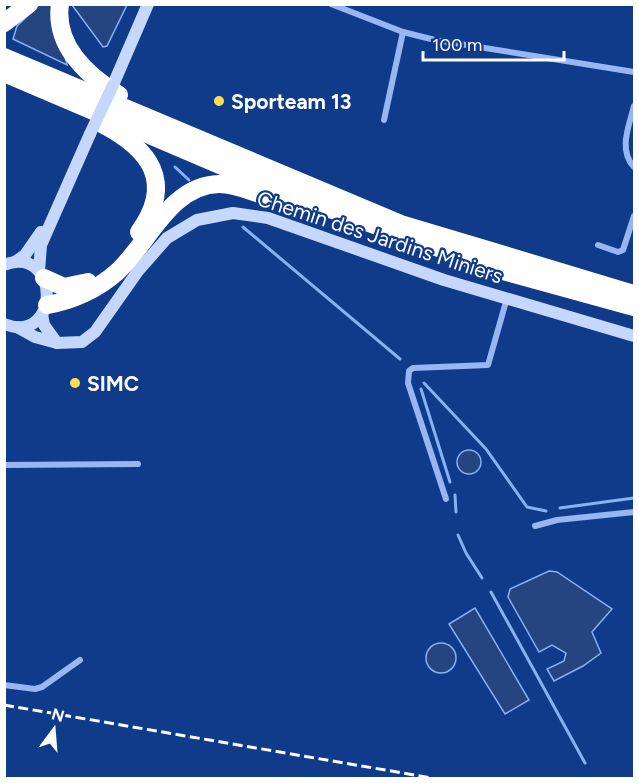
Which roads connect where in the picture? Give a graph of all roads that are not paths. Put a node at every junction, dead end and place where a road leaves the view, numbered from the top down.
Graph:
1 (28, 4) edge
2 (60, 4) edge
3 (331, 4) edge
4 (148, 6) edge
5 (4, 23) edge
6 (403, 32) junction
7 (4, 57) edge
8 (634, 72) edge
9 (4, 73) edge
10 (4, 80) edge
11 (634, 106) edge
12 (384, 120) dead end
13 (634, 167) edge
14 (292, 179) junction
15 (54, 210) junction
16 (634, 216) edge
17 (598, 245) dead end
18 (10, 263) edge
19 (41, 275) junction
20 (634, 294) edge
21 (507, 298) junction
22 (634, 307) edge
23 (45, 310) junction
24 (11, 326) edge
25 (634, 336) edge
26 (57, 343) junction
27 (138, 464) dead end
28 (4, 465) edge
29 (446, 499) dead end
30 (634, 512) edge
31 (535, 526) dead end
32 (80, 660) dead end
33 (4, 685) edge

1 - 5 highway
2 - 14 highway
3 - 6 street
4 - 15 street, bridge
6 - 8 street
6 - 12 street
7 - 14 highway
9 - 22 highway
10 - 19 highway
11 - 13 street
14 - 20 highway
15 - 18 street
15 - 19 street
16 - 17 street
18 - 19 street
19 - 23 street
21 - 25 street, Chemin des Jardins Miniers
21 - 26 street, Chemin des Jardins Miniers
21 - 29 street
22 - 23 highway
23 - 24 street
23 - 26 street
24 - 26 street, Chemin des Jardins Miniers
27 - 28 street
30 - 31 street
32 - 33 street

